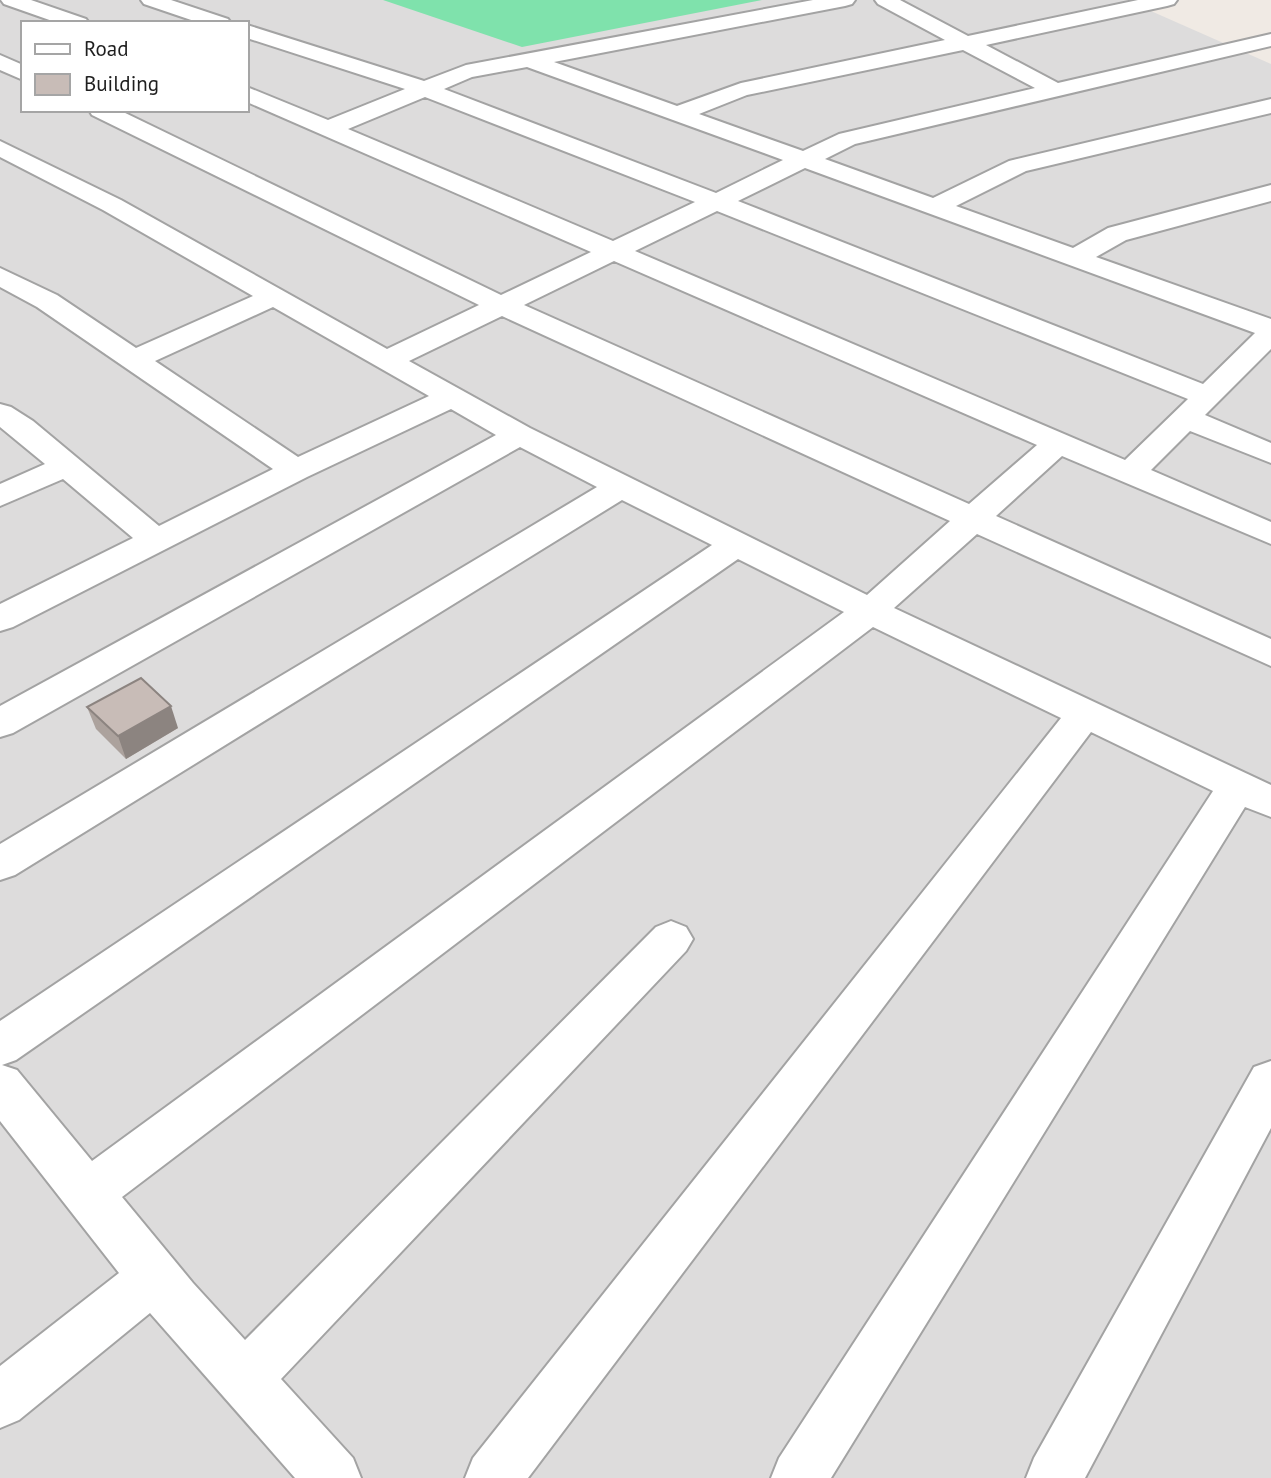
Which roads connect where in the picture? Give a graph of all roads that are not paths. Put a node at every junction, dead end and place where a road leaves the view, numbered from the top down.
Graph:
1 (11, 0) edge
2 (151, 0) edge
3 (845, 0) edge
4 (885, 0) edge
5 (1167, 0) edge
6 (73, 21) edge
7 (215, 21) edge
8 (248, 31) edge
9 (1271, 40) edge
10 (966, 43) junction
11 (529, 60) junction
12 (0, 62) edge
13 (21, 72) edge
14 (425, 90) junction
15 (1055, 90) junction
16 (248, 94) edge
17 (1271, 106) edge
18 (104, 112) edge
19 (679, 113) junction
20 (328, 129) junction
21 (0, 148) edge
22 (804, 158) junction
23 (1271, 193) edge
24 (715, 201) junction
25 (936, 206) junction
26 (613, 251) junction
27 (1076, 257) junction
28 (0, 276) edge
29 (274, 296) junction
30 (501, 305) junction
31 (1271, 331) edge
32 (134, 360) junction
33 (387, 360) junction
34 (1259, 360) edge
35 (1208, 396) junction
36 (452, 397) junction
37 (0, 413) edge
38 (1185, 418) junction
39 (519, 435) junction
40 (1058, 443) junction
41 (1271, 454) edge
42 (66, 466) junction
43 (296, 470) junction
44 (1130, 473) junction
45 (622, 486) junction
46 (0, 496) edge
47 (974, 519) junction
48 (1271, 534) edge
49 (157, 541) junction
50 (737, 544) junction
51 (870, 611) junction
52 (0, 619) edge
53 (1271, 654) edge
54 (1084, 713) junction
55 (0, 723) edge
56 (1254, 794) edge
57 (0, 864) edge
58 (671, 939) dead end
59 (1, 1079) edge
60 (1271, 1082) edge
61 (87, 1194) junction
62 (154, 1277) junction
63 (244, 1379) junction
64 (0, 1401) edge
65 (332, 1478) edge
66 (493, 1478) edge
67 (799, 1478) edge
68 (1054, 1478) edge

1 - 6 street
2 - 7 street
3 - 11 street
4 - 10 street
5 - 10 street
8 - 14 street
9 - 15 street
10 - 15 street
10 - 19 street
11 - 14 street
11 - 19 street
12 - 13 street
14 - 20 street
14 - 24 street
15 - 22 street
16 - 20 street
17 - 25 street
18 - 30 street
19 - 22 street
20 - 26 street
21 - 29 street
22 - 24 street
22 - 25 street
23 - 27 street
24 - 26 street
24 - 35 street
25 - 27 street
26 - 30 street
26 - 40 street
27 - 31 street
28 - 32 street
29 - 32 street
29 - 33 street
30 - 33 street
30 - 47 street
31 - 34 street
32 - 43 street
33 - 36 street
34 - 35 street
35 - 38 street
36 - 39 street
36 - 43 street
37 - 42 street
38 - 41 street
38 - 44 street
39 - 45 street
39 - 55 street
40 - 44 street
40 - 47 street
42 - 46 street
42 - 49 street
43 - 49 street
44 - 48 street
45 - 50 street
45 - 57 street
47 - 51 street
47 - 53 street
49 - 52 street
50 - 51 street
50 - 59 street
51 - 54 street
51 - 61 street
54 - 56 street
54 - 66 street
56 - 67 street
58 - 63 street
59 - 61 street
60 - 68 street
61 - 62 street
62 - 63 street
62 - 64 street
63 - 65 street

